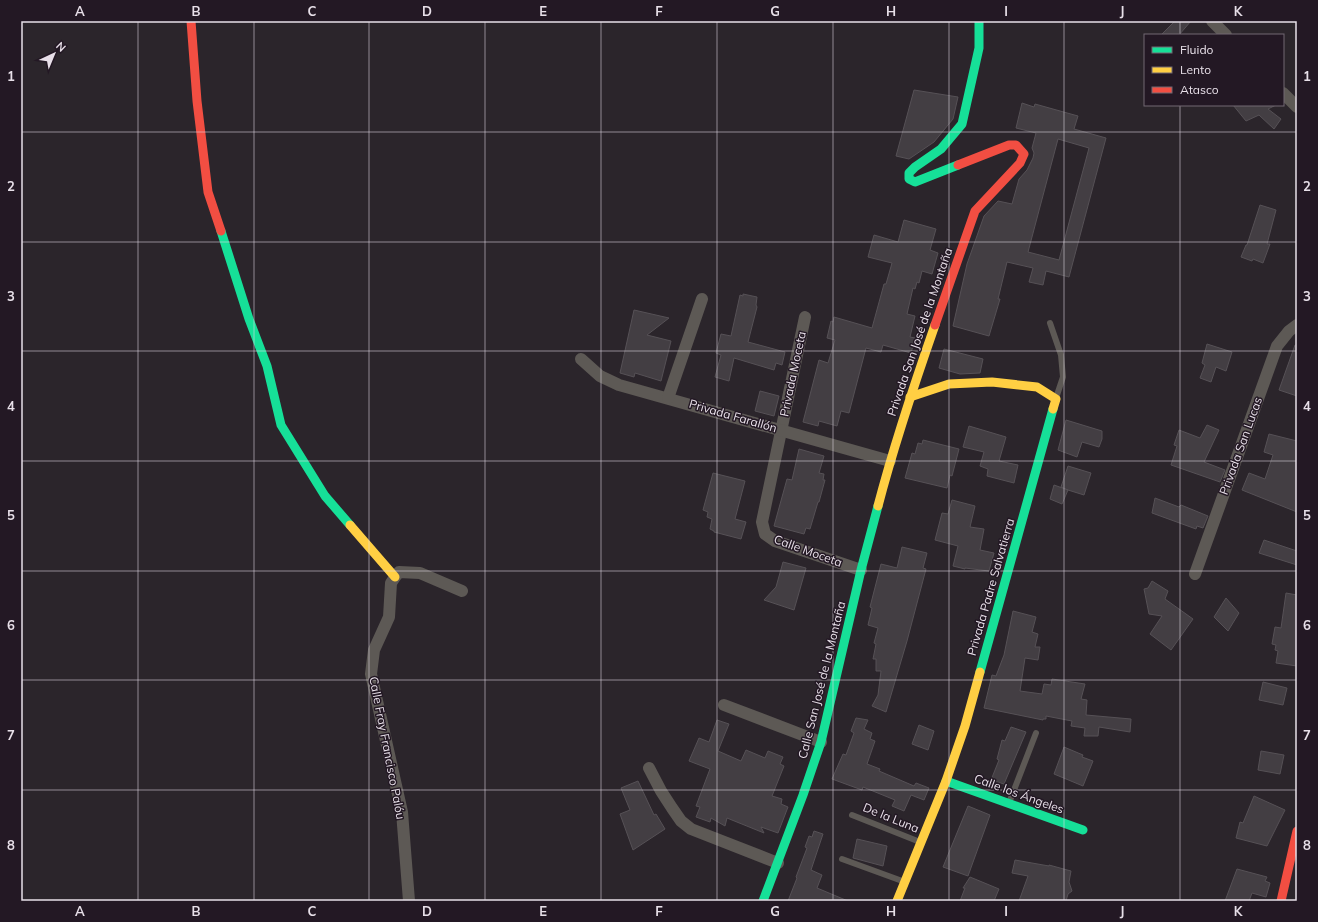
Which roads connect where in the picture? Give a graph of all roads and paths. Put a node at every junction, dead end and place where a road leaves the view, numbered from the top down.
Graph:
1 (191, 21) edge
2 (979, 21) edge
3 (1212, 21) edge
4 (1225, 34) edge
5 (1284, 94) edge
6 (1297, 107) edge
7 (702, 299) dead end
8 (806, 317) dead end
9 (1050, 323) dead end
10 (1297, 325) edge
11 (581, 359) dead end
12 (910, 397) junction
13 (668, 398) junction
14 (1056, 399) junction
15 (780, 430) junction
16 (890, 461) junction
17 (861, 570) junction
18 (1195, 574) dead end
19 (395, 577) junction
20 (462, 591) dead end
21 (724, 705) dead end
22 (1036, 733) dead end
23 (821, 742) junction
24 (649, 768) dead end
25 (946, 781) junction
26 (1008, 803) junction
27 (852, 815) dead end
28 (1083, 830) dead end
29 (1297, 831) edge
30 (921, 842) junction
31 (842, 859) dead end
32 (778, 863) junction
33 (905, 882) junction
34 (409, 901) edge
35 (763, 901) edge
36 (897, 901) edge
37 (1281, 901) edge

1 - 19 street
2 - 12 street, Privada San José de la Montaña
3 - 4 street
5 - 6 street
7 - 13 street
8 - 15 street, Privada Moceta
9 - 14 lane
10 - 18 street, Privada San Lucas
11 - 13 street, Privada Farallón
12 - 14 street
12 - 16 street, Privada San José de la Montaña
13 - 15 street, Privada Farallón
14 - 25 street, Privada Padre Salvatierra
15 - 16 street, Privada Farallón
15 - 17 street, Calle Moceta
16 - 17 street, Calle San José de la Montaña
17 - 23 street, Calle San José de la Montaña
19 - 20 street
19 - 34 street, Calle Fray Francisco Palóu
21 - 23 street
22 - 26 lane
23 - 32 street, Calle San José de la Montaña
24 - 32 street
25 - 26 street, Calle los Ángeles
25 - 30 street, Privada Padre Salvatierra
26 - 28 street, Calle los Ángeles
27 - 30 lane, De la Luna
29 - 37 street
30 - 33 street, Privada Padre Salvatierra
31 - 33 lane
32 - 35 street, Calle San José de la Montaña
33 - 36 street, Privada Padre Salvatierra

